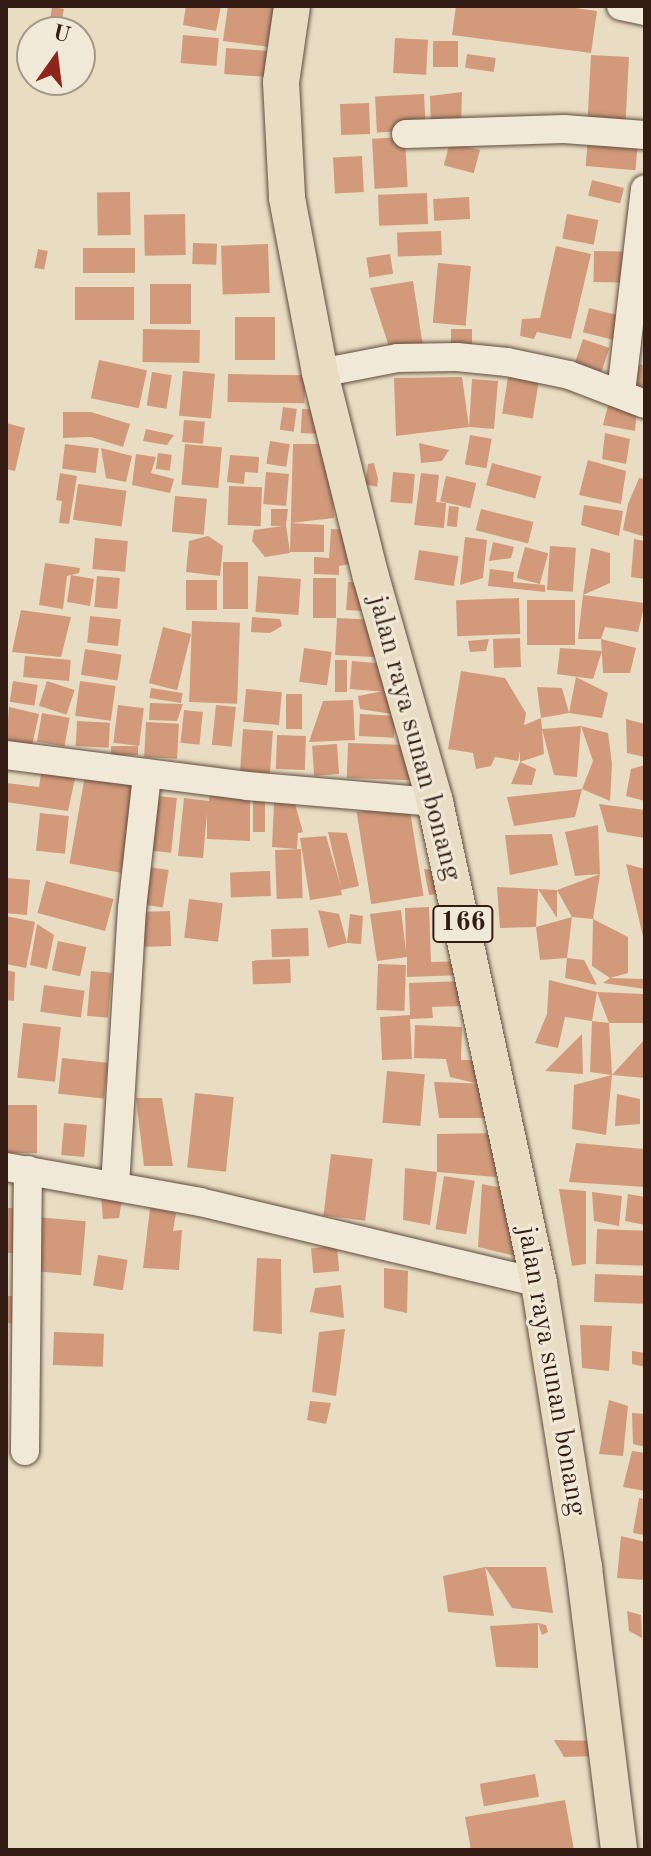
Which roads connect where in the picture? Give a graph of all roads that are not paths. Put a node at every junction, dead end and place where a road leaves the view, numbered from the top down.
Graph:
1 (292, 6) edge
2 (621, 6) edge
3 (645, 11) edge
4 (406, 134) dead end
5 (645, 135) edge
6 (645, 189) edge
7 (320, 373) junction
8 (633, 398) edge
9 (6, 755) edge
10 (147, 775) junction
11 (435, 802) junction
12 (17, 1168) edge
13 (115, 1186) junction
14 (539, 1283) junction
15 (25, 1451) dead end
16 (619, 1850) edge

1 - 7 main road, jalan raya sunan bonang / 166
2 - 3 street
4 - 5 street
6 - 8 street
7 - 8 street
7 - 11 main road, jalan raya sunan bonang / 166
9 - 10 street
10 - 11 street
10 - 13 street
11 - 14 main road, jalan raya sunan bonang / 166
12 - 13 street
12 - 15 street
13 - 14 street
14 - 16 main road, jalan raya sunan bonang / 166

